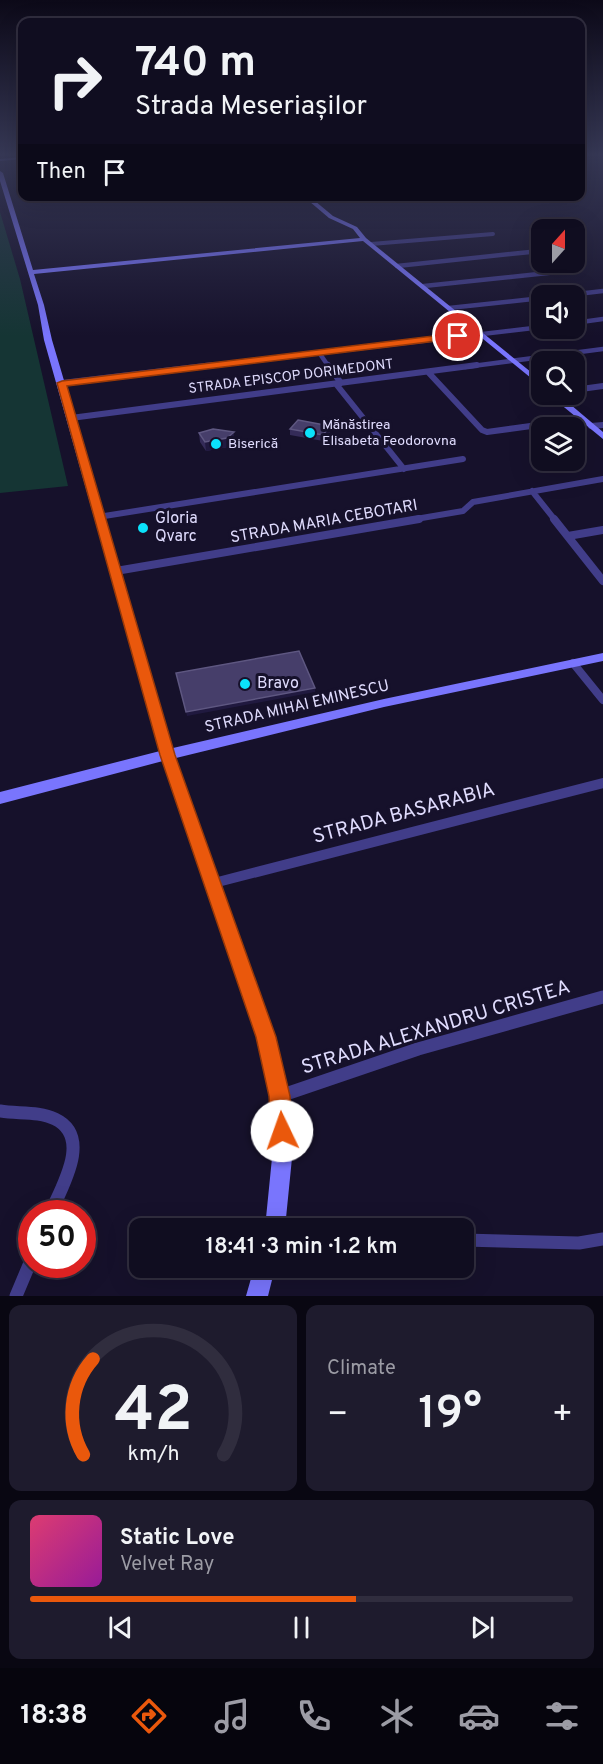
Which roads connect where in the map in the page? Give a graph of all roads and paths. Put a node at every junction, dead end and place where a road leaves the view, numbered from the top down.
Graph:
1 (13, 214) edge
2 (328, 214) edge
3 (493, 234) dead end
4 (364, 239) junction
5 (371, 244) junction
6 (531, 252) dead end
7 (397, 266) junction
8 (30, 272) junction
9 (548, 273) edge
10 (424, 286) junction
11 (603, 291) edge
12 (585, 293) edge
13 (531, 299) edge
14 (450, 308) junction
15 (603, 319) edge
16 (585, 321) edge
17 (531, 328) edge
18 (480, 334) junction
19 (603, 349) edge
20 (320, 354) junction
21 (513, 361) junction
22 (428, 372) junction
23 (531, 376) edge
24 (62, 383) junction
25 (339, 383) junction
26 (603, 386) edge
27 (585, 388) edge
28 (565, 405) edge
29 (580, 417) edge
30 (71, 418) junction
31 (585, 421) edge
32 (603, 425) edge
33 (531, 426) edge
34 (591, 426) junction
35 (603, 436) edge
36 (463, 459) dead end
37 (404, 469) junction
38 (603, 479) edge
39 (532, 491) junction
40 (99, 517) junction
41 (603, 530) edge
42 (568, 537) junction
43 (116, 571) junction
44 (603, 581) edge
45 (603, 657) edge
46 (573, 663) junction
47 (603, 700) edge
48 (168, 755) junction
49 (603, 783) edge
50 (0, 798) edge
51 (214, 883) junction
52 (603, 997) edge
53 (280, 1096) junction
54 (0, 1111) edge
55 (55, 1200) edge
56 (276, 1218) edge
57 (603, 1239) edge
58 (474, 1240) edge
59 (24, 1278) edge
60 (262, 1278) edge
61 (16, 1296) edge
62 (257, 1296) edge

1 - 8 main road
2 - 4 main road
3 - 5 street
4 - 5 main road
4 - 8 main road
5 - 7 main road
6 - 7 street
7 - 10 main road
8 - 24 main road
9 - 10 street
10 - 14 main road
11 - 12 street
13 - 14 street
14 - 18 main road
15 - 16 street
17 - 18 street
18 - 20 street
18 - 21 main road
19 - 21 street, STRADA EPISCOP DORIMEDONT
20 - 24 street
20 - 25 street
21 - 22 street, STRADA EPISCOP DORIMEDONT
21 - 23 main road
22 - 25 street, STRADA EPISCOP DORIMEDONT
22 - 33 street
24 - 30 main road
25 - 30 street, STRADA EPISCOP DORIMEDONT
25 - 37 street
26 - 27 street
28 - 29 main road
30 - 40 main road
31 - 34 main road
32 - 34 street
34 - 35 main road
36 - 37 street
37 - 40 street
38 - 39 street, STRADA MARIA CEBOTARI
39 - 42 street
39 - 43 street, STRADA MARIA CEBOTARI
40 - 43 main road
41 - 42 street
42 - 44 street
43 - 48 main road
45 - 46 main road, STRADA MIHAI EMINESCU
46 - 47 street
46 - 48 main road, STRADA MIHAI EMINESCU
48 - 50 main road, STRADA MIHAI EMINESCU
48 - 51 main road
49 - 51 street, STRADA BASARABIA
51 - 53 main road
52 - 53 street, STRADA ALEXANDRU CRISTEA
53 - 56 main road
54 - 55 street
57 - 58 street
59 - 61 street
60 - 62 main road

